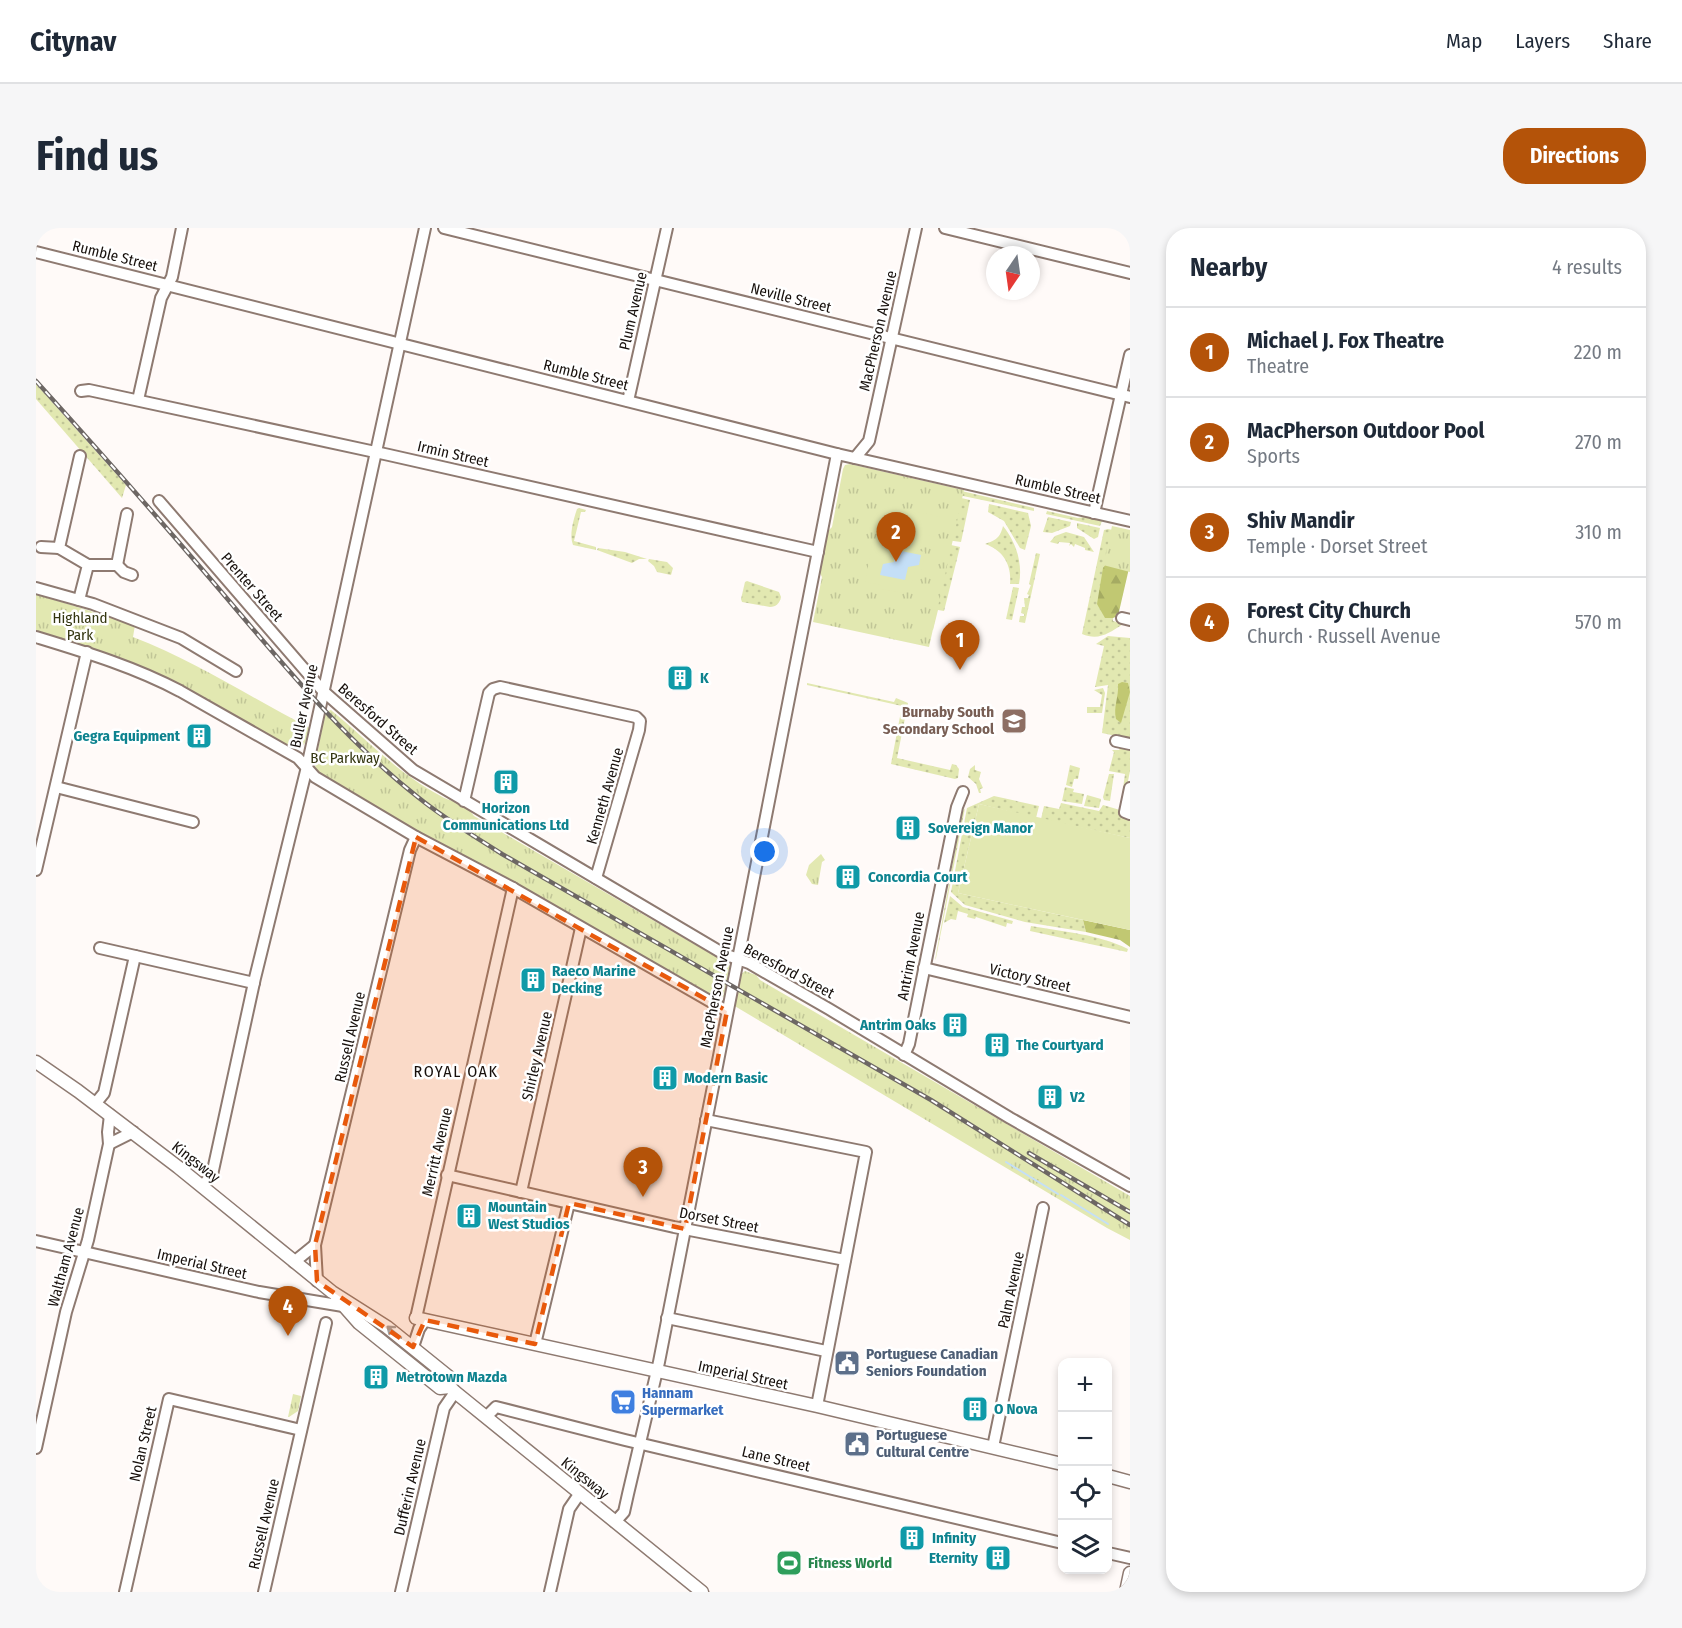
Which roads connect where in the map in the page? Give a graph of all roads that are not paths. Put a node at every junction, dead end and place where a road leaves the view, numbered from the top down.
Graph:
1 (182, 228) edge
2 (425, 228) edge
3 (444, 228) edge
4 (667, 228) edge
5 (916, 228) edge
6 (945, 228) edge
7 (36, 252) edge
8 (1130, 273) edge
9 (655, 280) junction
10 (167, 285) junction
11 (891, 338) junction
12 (400, 344) junction
13 (1130, 355) edge
14 (81, 390) dead end
15 (1125, 396) edge
16 (138, 400) junction
17 (628, 401) junction
18 (869, 441) junction
19 (375, 452) junction
20 (837, 454) junction
21 (80, 456) dead end
22 (855, 458) junction
23 (873, 462) junction
24 (159, 501) dead end
25 (1094, 513) junction
26 (127, 514) dead end
27 (1130, 521) edge
28 (41, 546) dead end
29 (59, 548) junction
30 (818, 552) junction
31 (88, 565) junction
32 (117, 565) junction
33 (132, 575) dead end
34 (36, 588) edge
35 (79, 600) junction
36 (36, 637) edge
37 (87, 652) junction
38 (236, 671) dead end
39 (323, 691) junction
40 (1116, 741) dead end
41 (1130, 744) edge
42 (307, 766) junction
43 (56, 787) junction
44 (1130, 788) edge
45 (963, 792) dead end
46 (464, 801) junction
47 (1130, 814) edge
48 (193, 822) dead end
49 (416, 837) junction
50 (36, 870) edge
51 (596, 878) junction
52 (513, 888) junction
53 (581, 928) junction
54 (100, 948) dead end
55 (135, 956) junction
56 (737, 960) junction
57 (924, 968) junction
58 (254, 983) junction
59 (727, 1011) junction
60 (1130, 1017) edge
61 (904, 1055) junction
62 (36, 1062) edge
63 (95, 1104) junction
64 (110, 1115) junction
65 (706, 1120) junction
66 (133, 1132) junction
67 (109, 1143) junction
68 (447, 1175) junction
69 (202, 1186) junction
70 (1130, 1186) edge
71 (521, 1192) junction
72 (569, 1203) junction
73 (1043, 1208) dead end
74 (685, 1229) junction
75 (36, 1241) edge
76 (315, 1245) junction
77 (84, 1252) junction
78 (845, 1260) junction
79 (294, 1262) junction
80 (317, 1281) junction
81 (332, 1292) junction
82 (343, 1306) junction
83 (362, 1309) junction
84 (667, 1318) junction
85 (420, 1319) junction
86 (326, 1323) dead end
87 (535, 1344) junction
88 (413, 1347) junction
89 (826, 1351) junction
90 (657, 1372) junction
91 (453, 1389) junction
92 (817, 1406) junction
93 (486, 1417) junction
94 (301, 1430) junction
95 (640, 1443) junction
96 (993, 1447) junction
97 (36, 1448) edge
98 (1058, 1463) edge
99 (1112, 1477) edge
100 (1130, 1482) edge
101 (580, 1493) junction
102 (615, 1522) junction
103 (1058, 1542) edge
104 (1112, 1554) edge
105 (1130, 1558) edge
106 (1130, 1574) edge
107 (125, 1592) edge
108 (264, 1592) edge
109 (401, 1592) edge
110 (550, 1592) edge
111 (702, 1592) edge
112 (1126, 1592) edge

1 - 10 street
2 - 12 street, Buller Avenue
3 - 9 street, Neville Street
4 - 9 street, Plum Avenue
5 - 11 street, MacPherson Avenue
6 - 8 street
7 - 10 street, Rumble Street
9 - 11 street, Neville Street
9 - 17 street, Plum Avenue
10 - 12 street, Rumble Street
10 - 16 street
11 - 15 street, Neville Street
11 - 18 street, MacPherson Avenue
12 - 17 street, Rumble Street
12 - 19 street, Buller Avenue
13 - 15 street
14 - 16 street, Irmin Street
15 - 25 street
16 - 19 street, Irmin Street
17 - 20 street, Rumble Street
18 - 22 street, MacPherson Avenue
18 - 23 street, MacPherson Avenue
19 - 30 street, Irmin Street
19 - 39 street, Buller Avenue
20 - 22 street, Rumble Street
20 - 30 street, MacPherson Avenue
21 - 29 street
22 - 23 street, Rumble Street
23 - 25 street, Rumble Street
24 - 39 street, Prenter Street
25 - 27 street, Rumble Street
26 - 32 street
28 - 29 street
29 - 31 street
30 - 56 street, MacPherson Avenue
31 - 32 street
31 - 35 street
32 - 33 street
34 - 35 street
35 - 38 street
36 - 37 street
37 - 42 street
37 - 43 street
39 - 42 street, Buller Avenue
39 - 46 street, Beresford Street
40 - 41 street
42 - 49 street
42 - 58 street, Buller Avenue
43 - 48 street
43 - 50 street
44 - 47 street
45 - 57 street, Antrim Avenue
46 - 51 street, Beresford Street
46 - 51 street, Kenneth Avenue
49 - 52 street
49 - 76 street, Russell Avenue
51 - 56 street, Beresford Street
52 - 53 street
52 - 68 street, Merritt Avenue
53 - 59 street
53 - 71 street, Shirley Avenue
54 - 55 street
55 - 58 street
55 - 63 street
56 - 59 street, MacPherson Avenue
56 - 61 street, Beresford Street
57 - 60 street, Victory Street
57 - 61 street, Antrim Avenue
58 - 69 street, Buller Avenue
59 - 65 street, MacPherson Avenue
61 - 70 street, Beresford Street
62 - 63 main road, Kingsway
63 - 64 main road, Kingsway
64 - 66 main road, Kingsway
64 - 67 street, Waltham Avenue
65 - 74 street, MacPherson Avenue
65 - 78 street
66 - 67 street
66 - 69 main road, Kingsway
67 - 77 street, Waltham Avenue
68 - 71 street, Dorset Street
68 - 85 street, Merritt Avenue
69 - 79 main road, Kingsway
71 - 72 street, Dorset Street
72 - 74 street, Dorset Street
72 - 87 street
73 - 96 street, Palm Avenue
74 - 78 street, Dorset Street
74 - 84 street, MacPherson Avenue
75 - 77 street, Imperial Street
76 - 79 street
76 - 80 street, Russell Avenue
77 - 82 street, Imperial Street
77 - 97 street, Waltham Avenue
78 - 89 street
79 - 80 main road, Kingsway
80 - 81 main road, Kingsway
81 - 82 main road, Kingsway
81 - 83 main road, Kingsway
82 - 83 main road, Imperial Street
82 - 91 main road, Kingsway
88 -> 83 main road, Kingsway
84 - 89 street
84 - 90 street, MacPherson Avenue
85 - 87 main road, Imperial Street
85 - 88 street, Merritt Avenue
86 - 94 street, Russell Avenue
87 - 90 main road, Imperial Street
88 - 91 main road, Kingsway
89 - 92 street
90 - 92 main road, Imperial Street
90 - 95 street, MacPherson Avenue
91 - 93 main road, Kingsway
91 - 109 street, Dufferin Avenue
92 - 96 main road, Imperial Street
93 - 95 street, Lane Street
93 - 101 main road, Kingsway
94 - 107 street, Nolan Street
94 - 108 street, Russell Avenue
95 - 102 street, MacPherson Avenue
95 - 103 street, Lane Street
96 - 98 main road, Imperial Street
99 - 100 main road
101 - 102 main road, Kingsway
101 - 110 street
102 - 111 main road, Kingsway
104 - 105 street
106 - 112 main road

